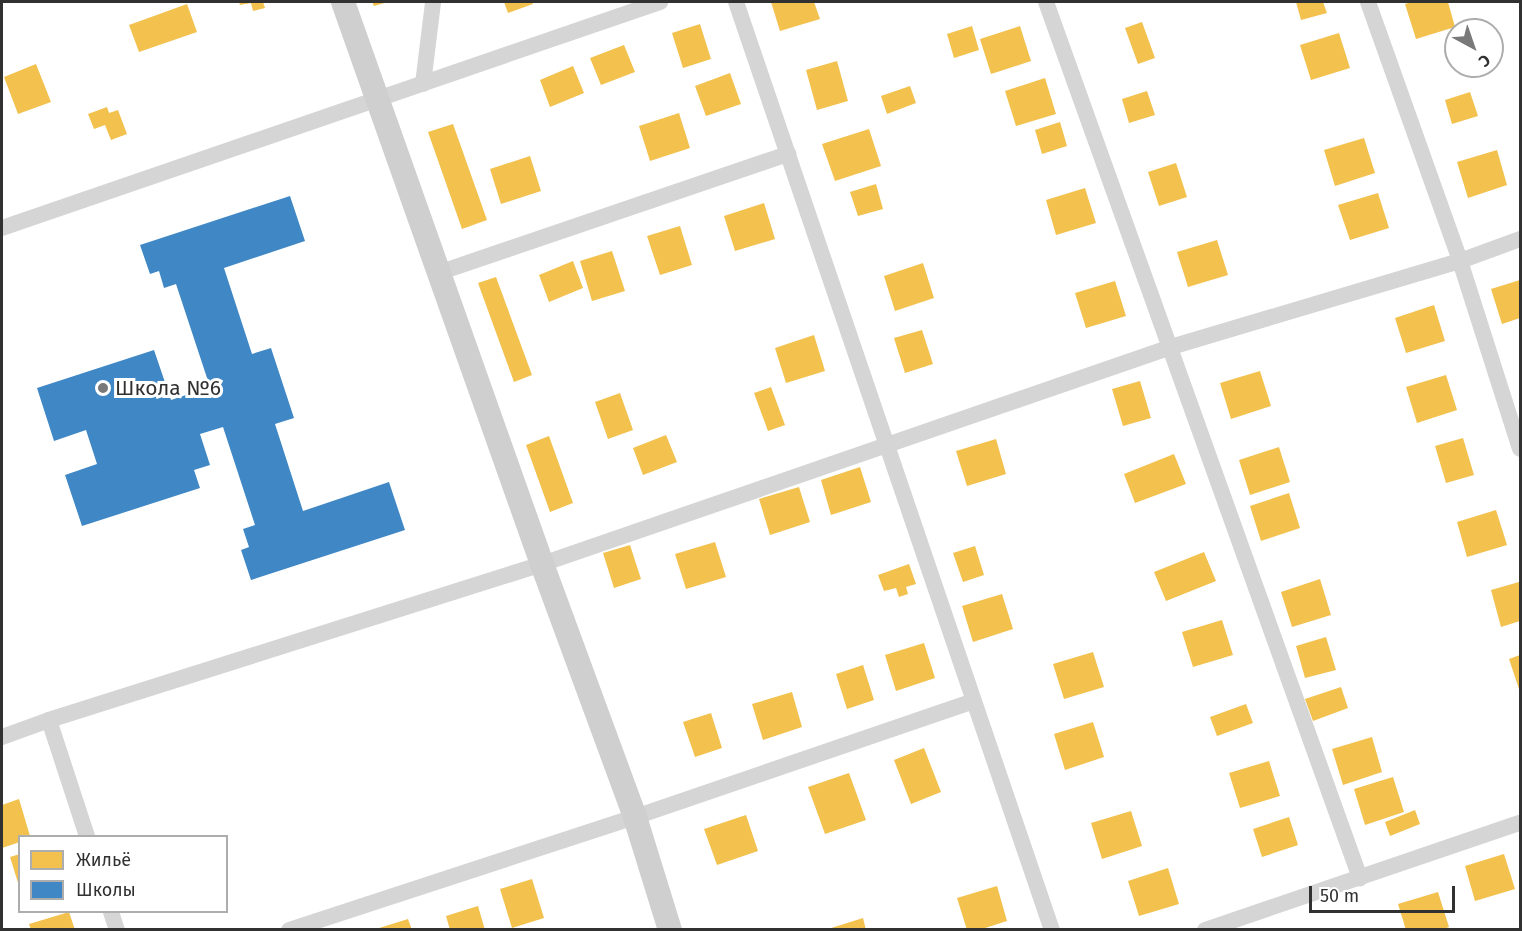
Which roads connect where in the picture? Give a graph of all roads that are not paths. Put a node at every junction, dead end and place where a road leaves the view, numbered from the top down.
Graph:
1 (342, 2) edge
2 (433, 2) edge
3 (660, 2) edge
4 (736, 2) edge
5 (1046, 2) edge
6 (1368, 2) edge
7 (423, 84) junction
8 (378, 97) junction
9 (788, 154) junction
10 (2, 228) edge
11 (1521, 239) edge
12 (1460, 261) junction
13 (441, 272) junction
14 (1171, 347) junction
15 (887, 445) junction
16 (1521, 449) edge
17 (542, 564) junction
18 (973, 701) junction
19 (49, 720) junction
20 (2, 737) edge
21 (635, 817) junction
22 (1521, 823) edge
23 (86, 835) edge
24 (1360, 878) junction
25 (111, 913) edge
26 (117, 930) edge
27 (289, 930) edge
28 (670, 930) edge
29 (1052, 930) edge
30 (1205, 930) edge

1 - 8 street
2 - 7 street
3 - 7 street
4 - 9 street
5 - 14 street
6 - 12 street
7 - 8 street
8 - 10 street
8 - 13 street
9 - 13 street
9 - 15 street
11 - 12 street
12 - 14 street
12 - 16 street
13 - 17 street
14 - 15 street
14 - 24 street
15 - 17 street
15 - 18 street
17 - 19 street
17 - 21 street
18 - 21 street
18 - 29 street
19 - 20 street
19 - 23 street
21 - 27 street
21 - 28 street
22 - 24 street
24 - 30 street
25 - 26 street

